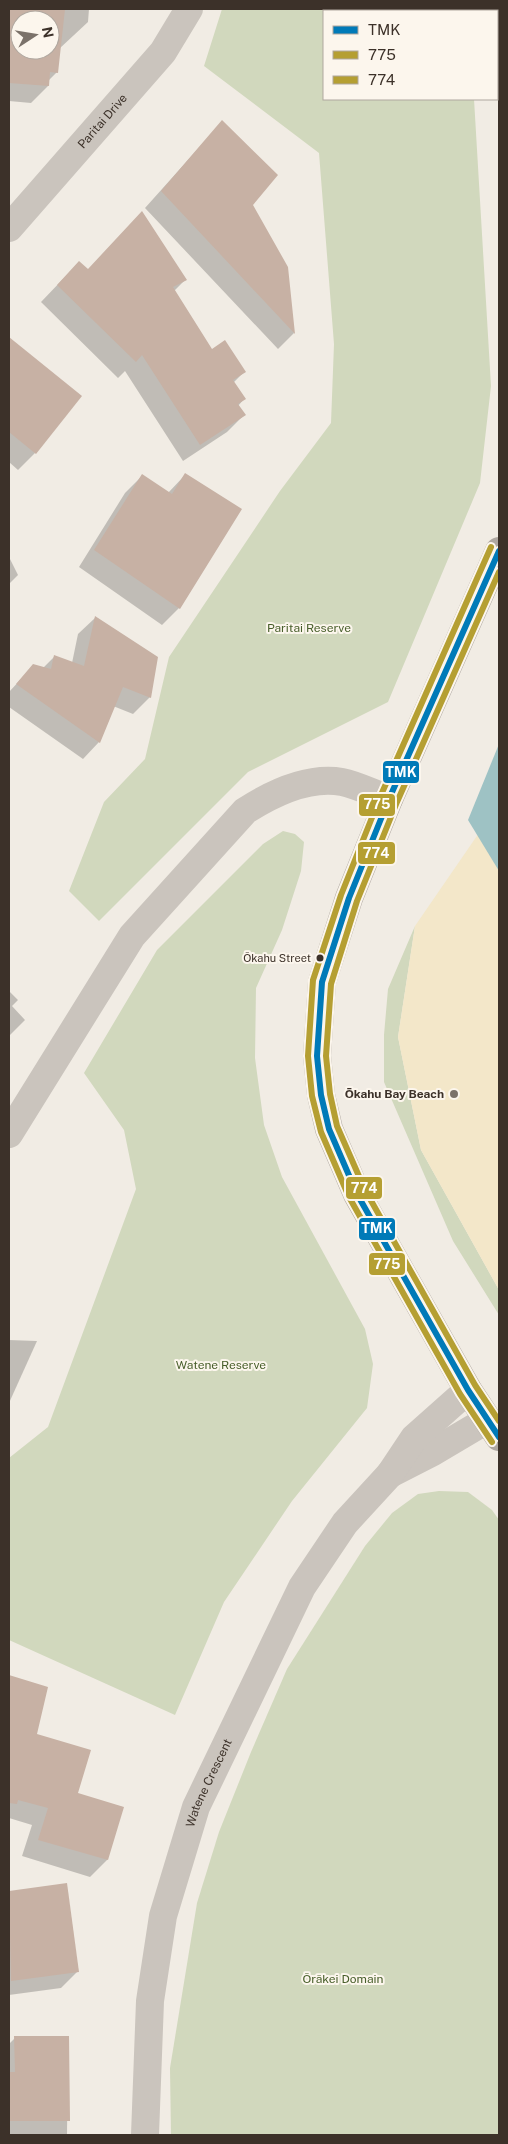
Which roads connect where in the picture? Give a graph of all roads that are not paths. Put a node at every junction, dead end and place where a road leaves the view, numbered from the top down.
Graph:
1 (189, 9) edge
2 (9, 228) edge
3 (499, 550) edge
4 (389, 799) junction
5 (9, 1134) edge
6 (468, 1390) junction
7 (493, 1429) edge
8 (390, 1474) junction
9 (145, 2135) edge

1 - 2 street, Paritai Drive
3 - 4 main road
4 - 5 street
4 - 6 main road
6 - 7 main road
6 - 8 street, Watene Crescent
7 - 8 street, Watene Crescent
8 - 9 street, Watene Crescent

